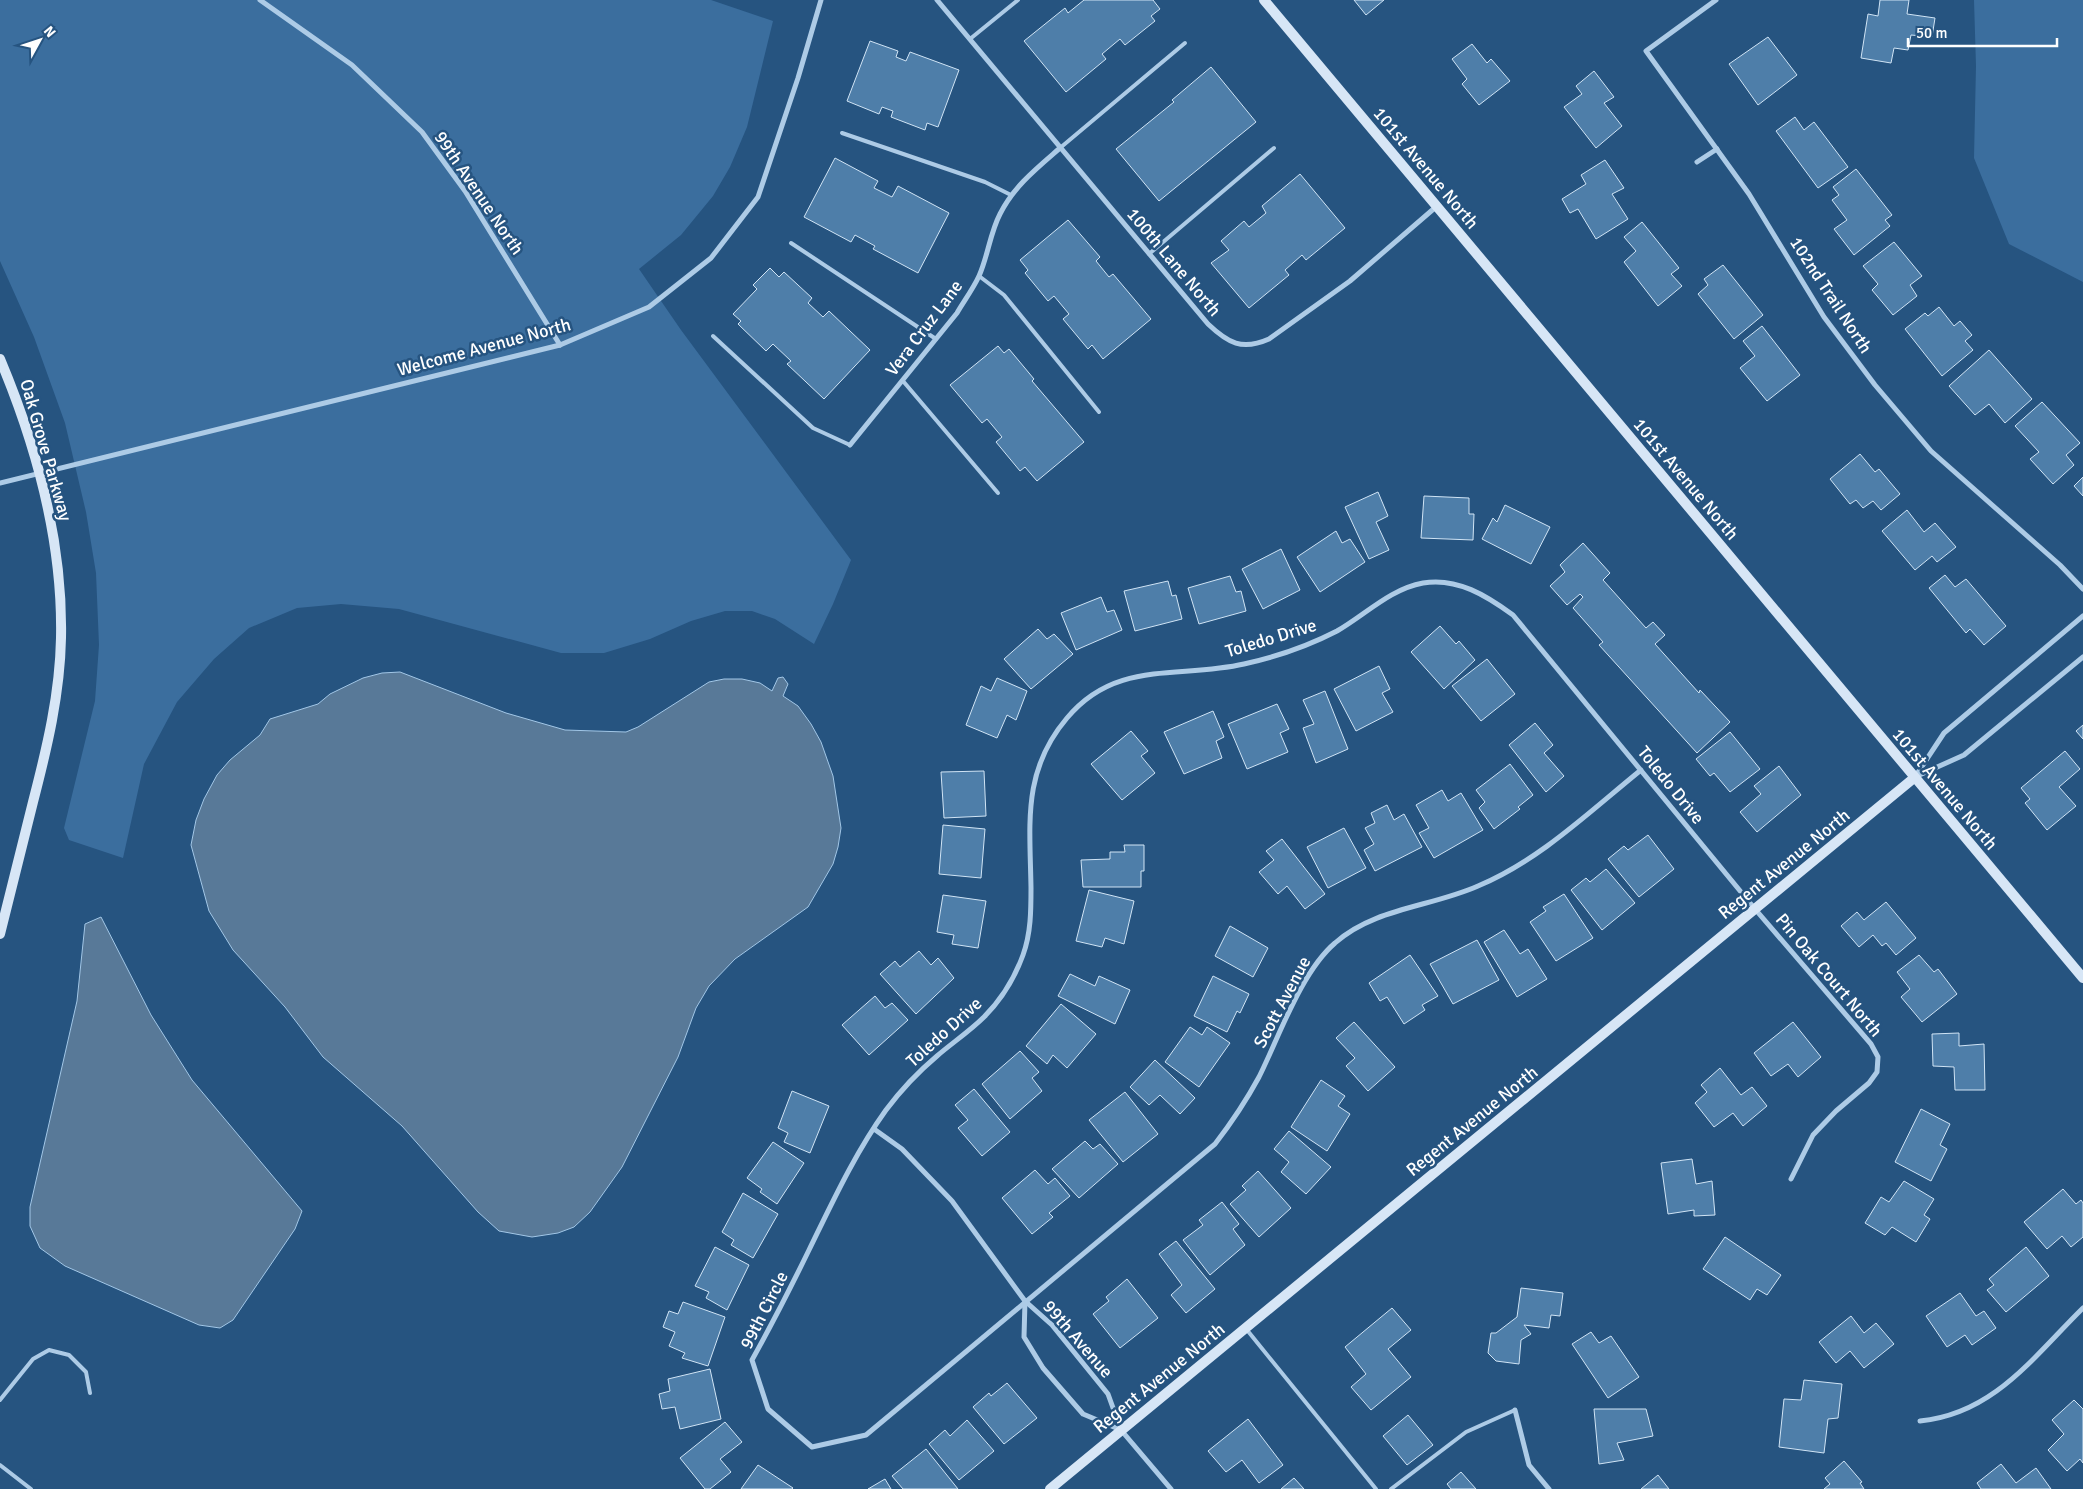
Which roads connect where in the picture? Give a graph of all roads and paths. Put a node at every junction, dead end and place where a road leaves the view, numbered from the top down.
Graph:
1 (260, 0) edge
2 (821, 0) edge
3 (937, 0) edge
4 (1018, 0) edge
5 (1264, 0) edge
6 (1716, 0) edge
7 (970, 39) junction
8 (1185, 43) dead end
9 (842, 133) dead end
10 (1060, 148) junction
11 (1274, 148) dead end
12 (1717, 149) junction
13 (1698, 162) dead end
14 (1012, 195) junction
15 (1438, 206) junction
16 (792, 242) dead end
17 (1149, 254) junction
18 (979, 276) junction
19 (712, 336) dead end
20 (936, 339) junction
21 (560, 345) junction
22 (0, 359) edge
23 (903, 381) junction
24 (1100, 412) dead end
25 (850, 445) joint
26 (40, 474) junction
27 (0, 483) edge
28 (998, 494) dead end
29 (2083, 589) edge
30 (2083, 616) edge
31 (2083, 657) edge
32 (1641, 770) junction
33 (1914, 778) junction
34 (1755, 909) junction
35 (0, 934) edge
36 (2083, 978) edge
37 (874, 1129) junction
38 (1791, 1180) dead end
39 (1025, 1301) junction
40 (2083, 1308) edge
41 (1245, 1328) junction
42 (90, 1393) dead end
43 (0, 1400) edge
44 (1515, 1410) joint
45 (1920, 1421) dead end
46 (1121, 1430) junction
47 (0, 1465) edge
48 (31, 1489) edge
49 (1050, 1489) edge
50 (1171, 1489) edge
51 (1376, 1489) edge
52 (1391, 1489) edge
53 (1549, 1489) edge

1 - 21 street, 99th Avenue North
2 - 21 street, Welcome Avenue North
3 - 7 street, 100th Lane North
4 - 7 lane
5 - 15 street, 101st Avenue North
6 - 12 street, 102nd Trail North
7 - 10 street, 100th Lane North
8 - 10 lane
9 - 14 lane
10 - 14 street, Vera Cruz Lane
10 - 17 street, 100th Lane North
11 - 17 lane
12 - 13 street
12 - 29 street, 102nd Trail North
14 - 18 street, Vera Cruz Lane
15 - 17 street, 100th Lane North
15 - 33 street, 101st Avenue North
16 - 20 lane
18 - 20 street, Vera Cruz Lane
18 - 24 lane
19 - 25 lane
20 - 23 street, Vera Cruz Lane
21 - 26 street, Welcome Avenue North
22 - 26 street, Oak Grove Parkway
23 - 25 street, Vera Cruz Lane
23 - 28 lane
26 - 27 street, Welcome Avenue North
26 - 35 street, Oak Grove Parkway
30 - 33 street, Regent Avenue North
31 - 33 street, Regent Avenue North
32 - 34 street, Toledo Drive
32 - 37 street, Toledo Drive
32 - 39 street, Scott Avenue
33 - 34 street, Regent Avenue North
33 - 36 street, 101st Avenue North
34 - 38 street, Pin Oak Court North
34 - 41 street, Regent Avenue North
37 - 39 street, 99th Avenue
37 - 39 street, 99th Circle
39 - 46 street, 99th Avenue
39 - 46 street, 99th Avenue
40 - 45 street
41 - 46 street, Regent Avenue North
41 - 51 lane
42 - 43 lane
44 - 52 lane
44 - 53 street
46 - 49 street, Regent Avenue North
46 - 50 street
47 - 48 lane

